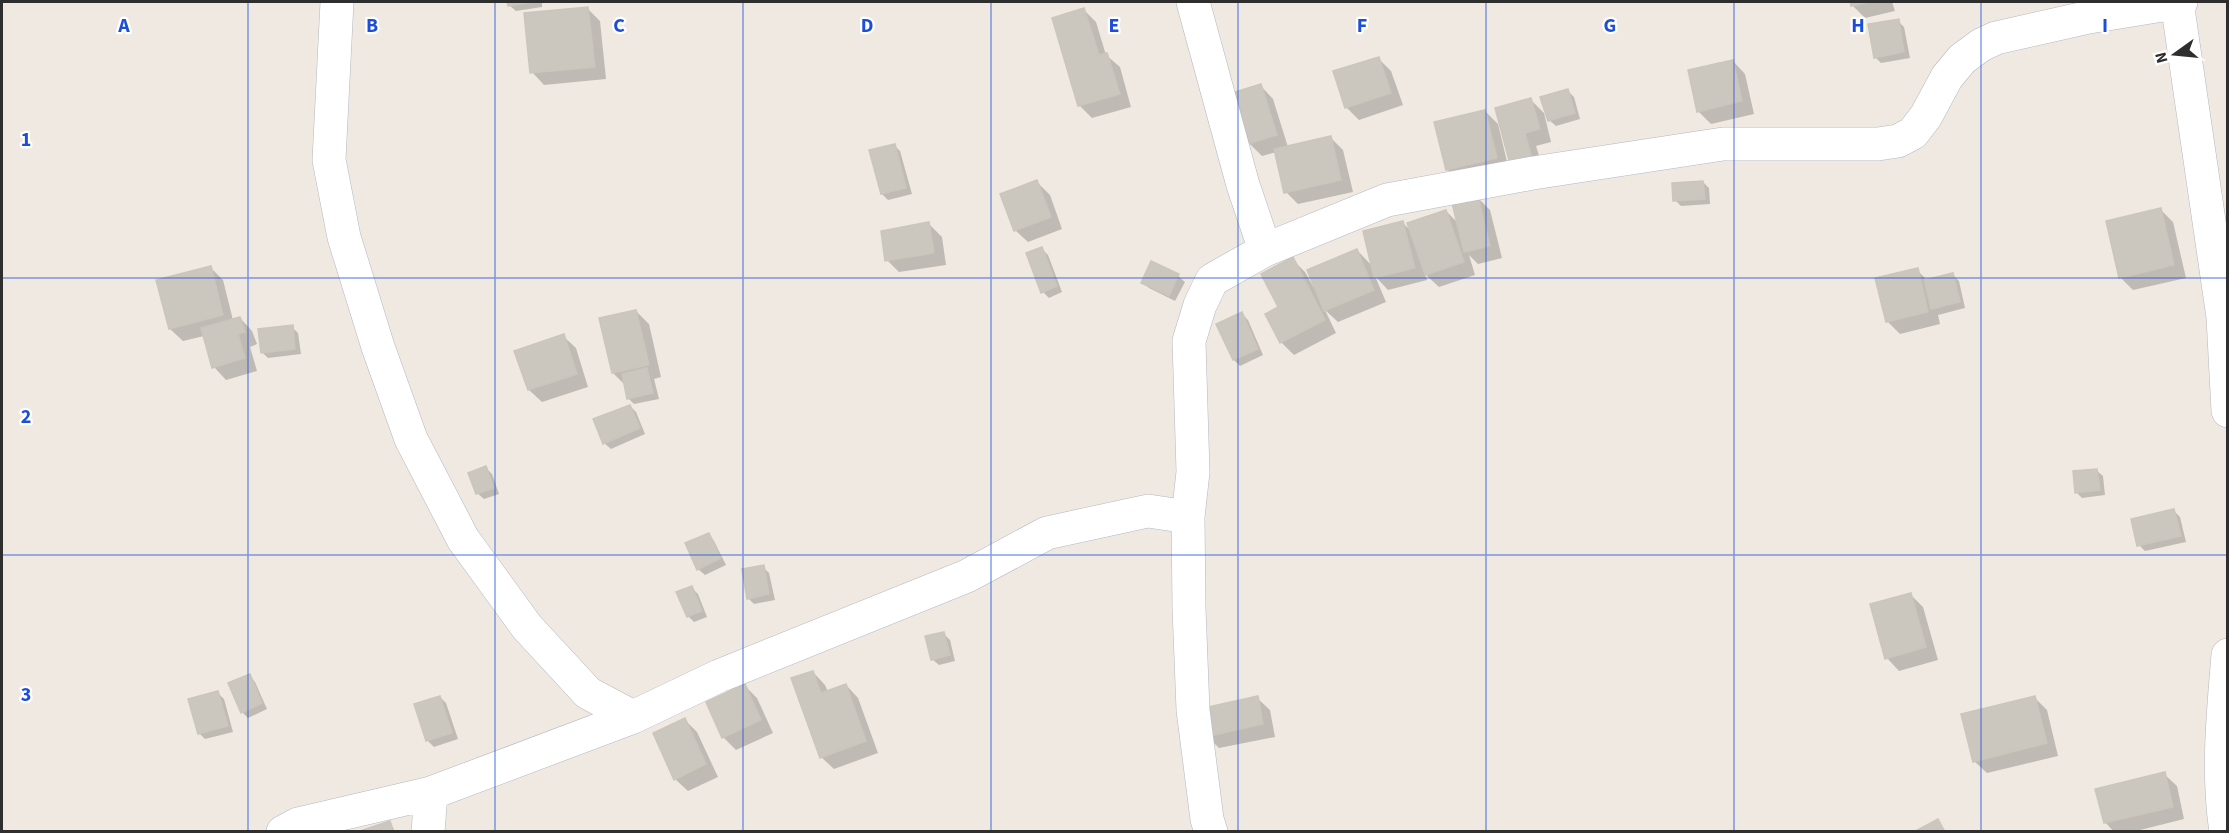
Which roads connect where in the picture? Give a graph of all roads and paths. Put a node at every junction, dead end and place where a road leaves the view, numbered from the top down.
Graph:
1 (337, 2) edge
2 (1193, 2) edge
3 (2179, 2) edge
4 (1265, 250) junction
5 (2228, 411) edge
6 (1188, 518) junction
7 (2228, 655) edge
8 (633, 717) junction
9 (431, 793) junction
10 (283, 831) edge
11 (428, 831) edge
12 (1211, 831) edge
13 (2226, 831) edge

1 - 8 street
2 - 4 street
3 - 4 street
3 - 5 street
4 - 6 street
6 - 8 street
6 - 12 street
7 - 13 street
8 - 9 street
9 - 10 street
9 - 11 street

